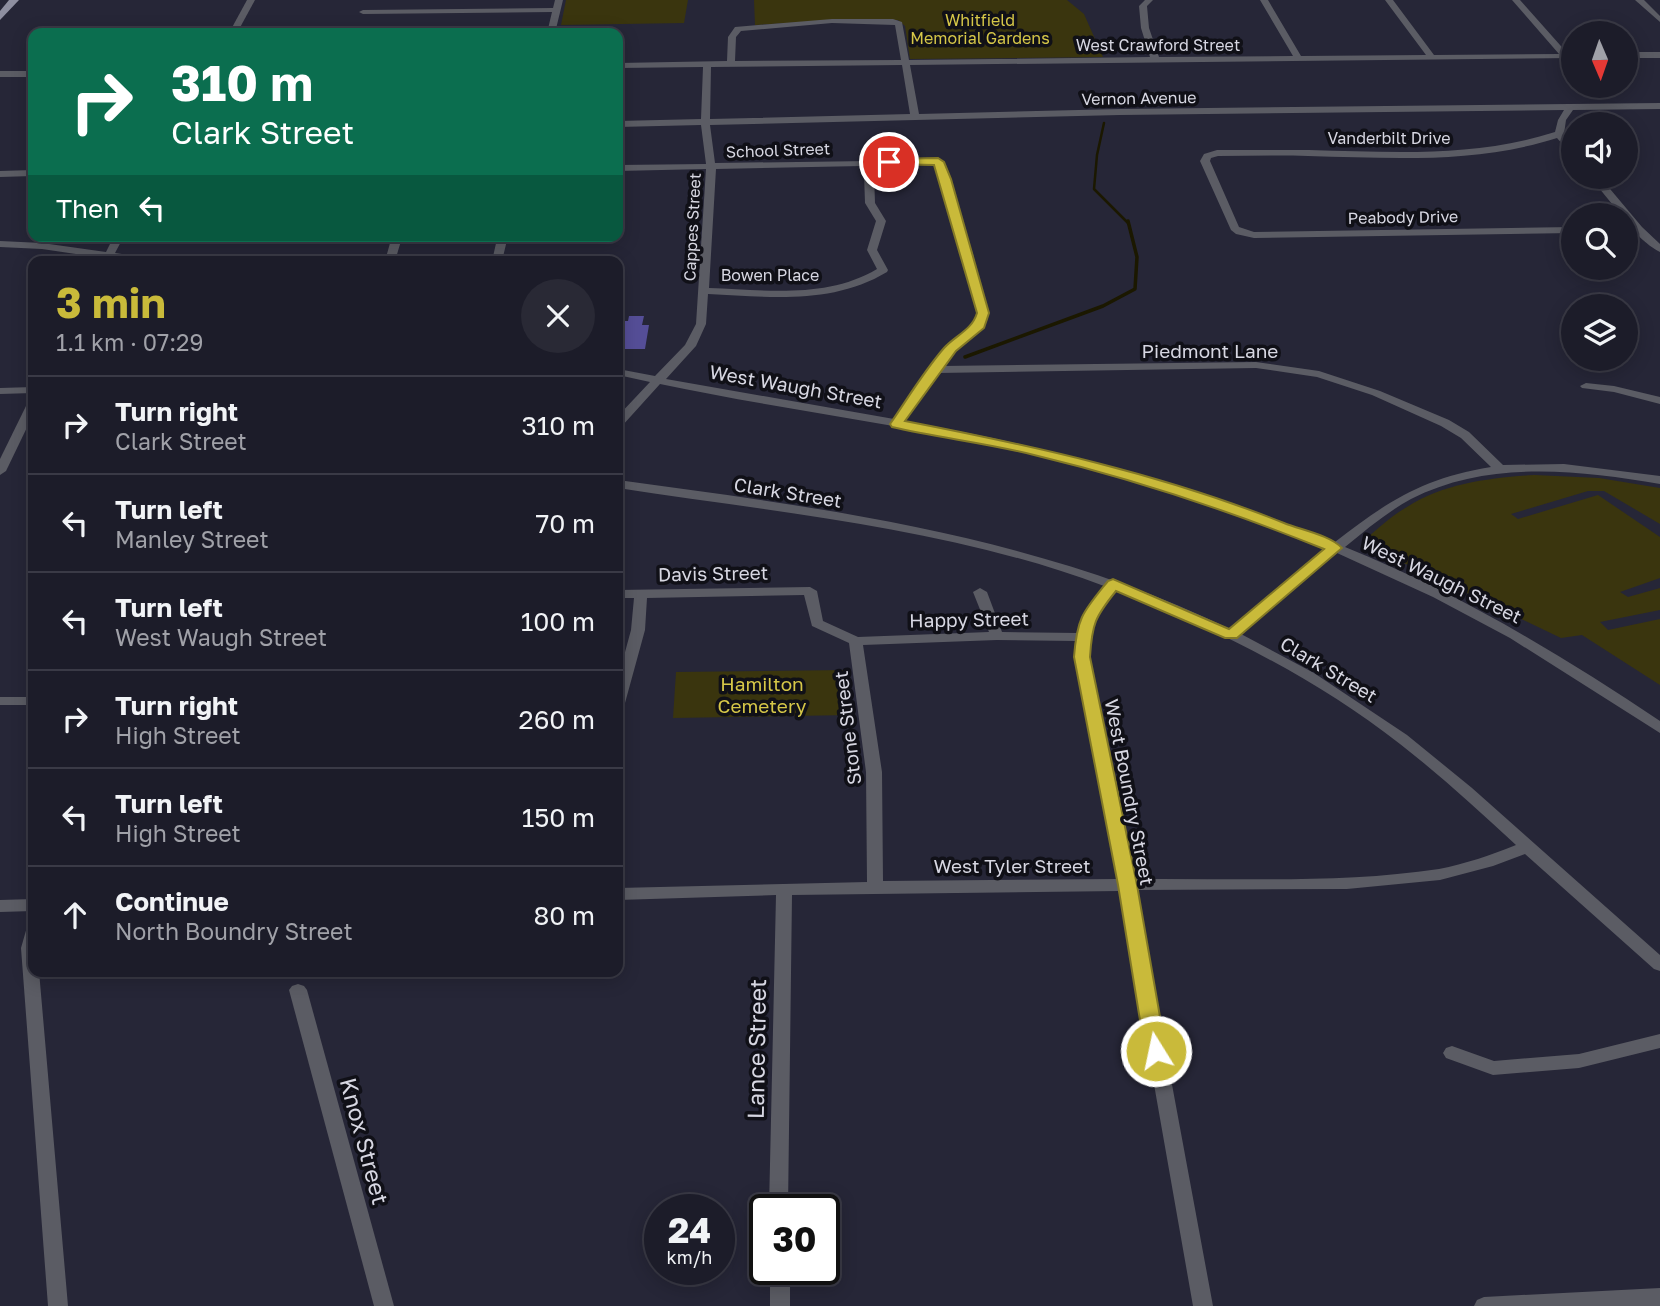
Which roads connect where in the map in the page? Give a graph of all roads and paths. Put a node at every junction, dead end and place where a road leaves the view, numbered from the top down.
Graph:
1 (14, 0) edge
2 (251, 0) edge
3 (368, 0) edge
4 (559, 0) edge
5 (1149, 0) edge
6 (1264, 0) edge
7 (1389, 0) edge
8 (1516, 0) edge
9 (1639, 0) edge
10 (556, 10) junction
11 (363, 12) junction
12 (0, 17) edge
13 (357, 20) dead end
14 (1660, 20) edge
15 (236, 28) edge
16 (552, 28) edge
17 (1561, 47) edge
18 (1638, 55) edge
19 (1660, 55) edge
20 (1561, 56) edge
21 (1432, 57) junction
22 (1298, 58) junction
23 (1155, 59) junction
24 (905, 61) junction
25 (708, 64) junction
26 (731, 64) junction
27 (623, 65) edge
28 (0, 74) edge
29 (28, 74) edge
30 (1571, 106) junction
31 (1660, 106) edge
32 (915, 118) junction
33 (705, 123) junction
34 (623, 124) edge
35 (1559, 134) junction
36 (1561, 136) edge
37 (865, 163) junction
38 (623, 168) edge
39 (711, 168) junction
40 (28, 173) edge
41 (0, 174) edge
42 (1605, 189) edge
43 (1616, 203) edge
44 (1235, 228) joint
45 (1638, 229) edge
46 (1561, 230) edge
47 (0, 244) edge
48 (1660, 249) edge
49 (93, 256) edge
50 (705, 290) junction
51 (933, 370) junction
52 (623, 373) edge
53 (657, 381) junction
54 (1586, 386) dead end
55 (28, 390) edge
56 (0, 391) edge
57 (1660, 401) edge
58 (28, 414) edge
59 (623, 418) edge
60 (897, 424) junction
61 (1501, 470) junction
62 (0, 471) edge
63 (1660, 480) edge
64 (623, 485) edge
65 (1335, 548) junction
66 (1113, 584) junction
67 (980, 592) dead end
68 (623, 594) edge
69 (641, 594) junction
70 (1231, 635) junction
71 (997, 636) junction
72 (1082, 637) junction
73 (856, 641) junction
74 (623, 682) edge
75 (0, 701) edge
76 (28, 701) edge
77 (1660, 728) edge
78 (1527, 846) junction
79 (1127, 885) junction
80 (876, 887) junction
81 (784, 889) junction
82 (623, 894) edge
83 (28, 905) edge
84 (0, 906) edge
85 (1660, 965) edge
86 (31, 977) edge
87 (298, 990) dead end
88 (1660, 1041) edge
89 (1451, 1053) dead end
90 (779, 1194) edge
91 (780, 1285) edge
92 (1660, 1297) edge
93 (58, 1306) edge
94 (384, 1306) edge
95 (780, 1306) edge
96 (1203, 1306) edge
97 (1484, 1306) edge

1 - 12 main road
2 - 15 street
3 - 11 street
4 - 10 street
5 - 23 street
6 - 22 street
7 - 21 street
8 - 17 street
9 - 14 street
10 - 11 street
10 - 16 street
11 - 13 street
18 - 19 street
20 - 21 street, West Crawford Street
21 - 22 street, West Crawford Street
22 - 23 street, West Crawford Street
23 - 24 street, West Crawford Street
24 - 26 street, West Crawford Street
24 - 26 street
24 - 32 street
25 - 26 street, West Crawford Street
25 - 27 street, West Crawford Street
25 - 33 street, Cappes Street
28 - 29 street
30 - 31 street, Vernon Avenue
30 - 32 street, Vernon Avenue
30 - 35 street
32 - 33 street, Vernon Avenue
33 - 34 street, Vernon Avenue
33 - 39 street, Cappes Street
35 - 36 street
35 - 44 street, Vanderbilt Drive
37 - 39 street, School Street
37 - 50 street, Bowen Place
37 - 51 street, School Street
38 - 39 street, School Street
39 - 50 street, Cappes Street
40 - 41 street
42 - 43 street
44 - 46 street, Peabody Drive
45 - 48 street
47 - 49 street
50 - 53 street, Cappes Street
51 - 60 street
51 - 61 street, Piedmont Lane
52 - 53 street, West Waugh Street
53 - 59 street
53 - 60 street, West Waugh Street
54 - 57 street
55 - 56 street
58 - 62 street
60 - 65 street, West Waugh Street
61 - 63 street
61 - 65 street
64 - 66 street, Clark Street
65 - 70 street
65 - 77 street, West Waugh Street
66 - 70 street, Clark Street
66 - 72 street, West Boundry Street
67 - 71 street
68 - 69 street, Davis Street
69 - 73 street, Davis Street
69 - 74 street
70 - 78 street, Clark Street
71 - 72 street, Happy Street
71 - 73 street, Happy Street
72 - 79 street, West Boundry Street
73 - 80 street, Stone Street
75 - 76 street
78 - 79 street, West Tyler Street
78 - 85 street, Clark Street
79 - 80 street, West Tyler Street
79 - 96 street, West Boundry Street
80 - 81 street, West Tyler Street
81 - 82 street, West Tyler Street
81 - 90 street, Lance Street
83 - 84 street
86 - 93 street
87 - 94 street, Knox Street
88 - 89 street
91 - 95 street
92 - 97 street

